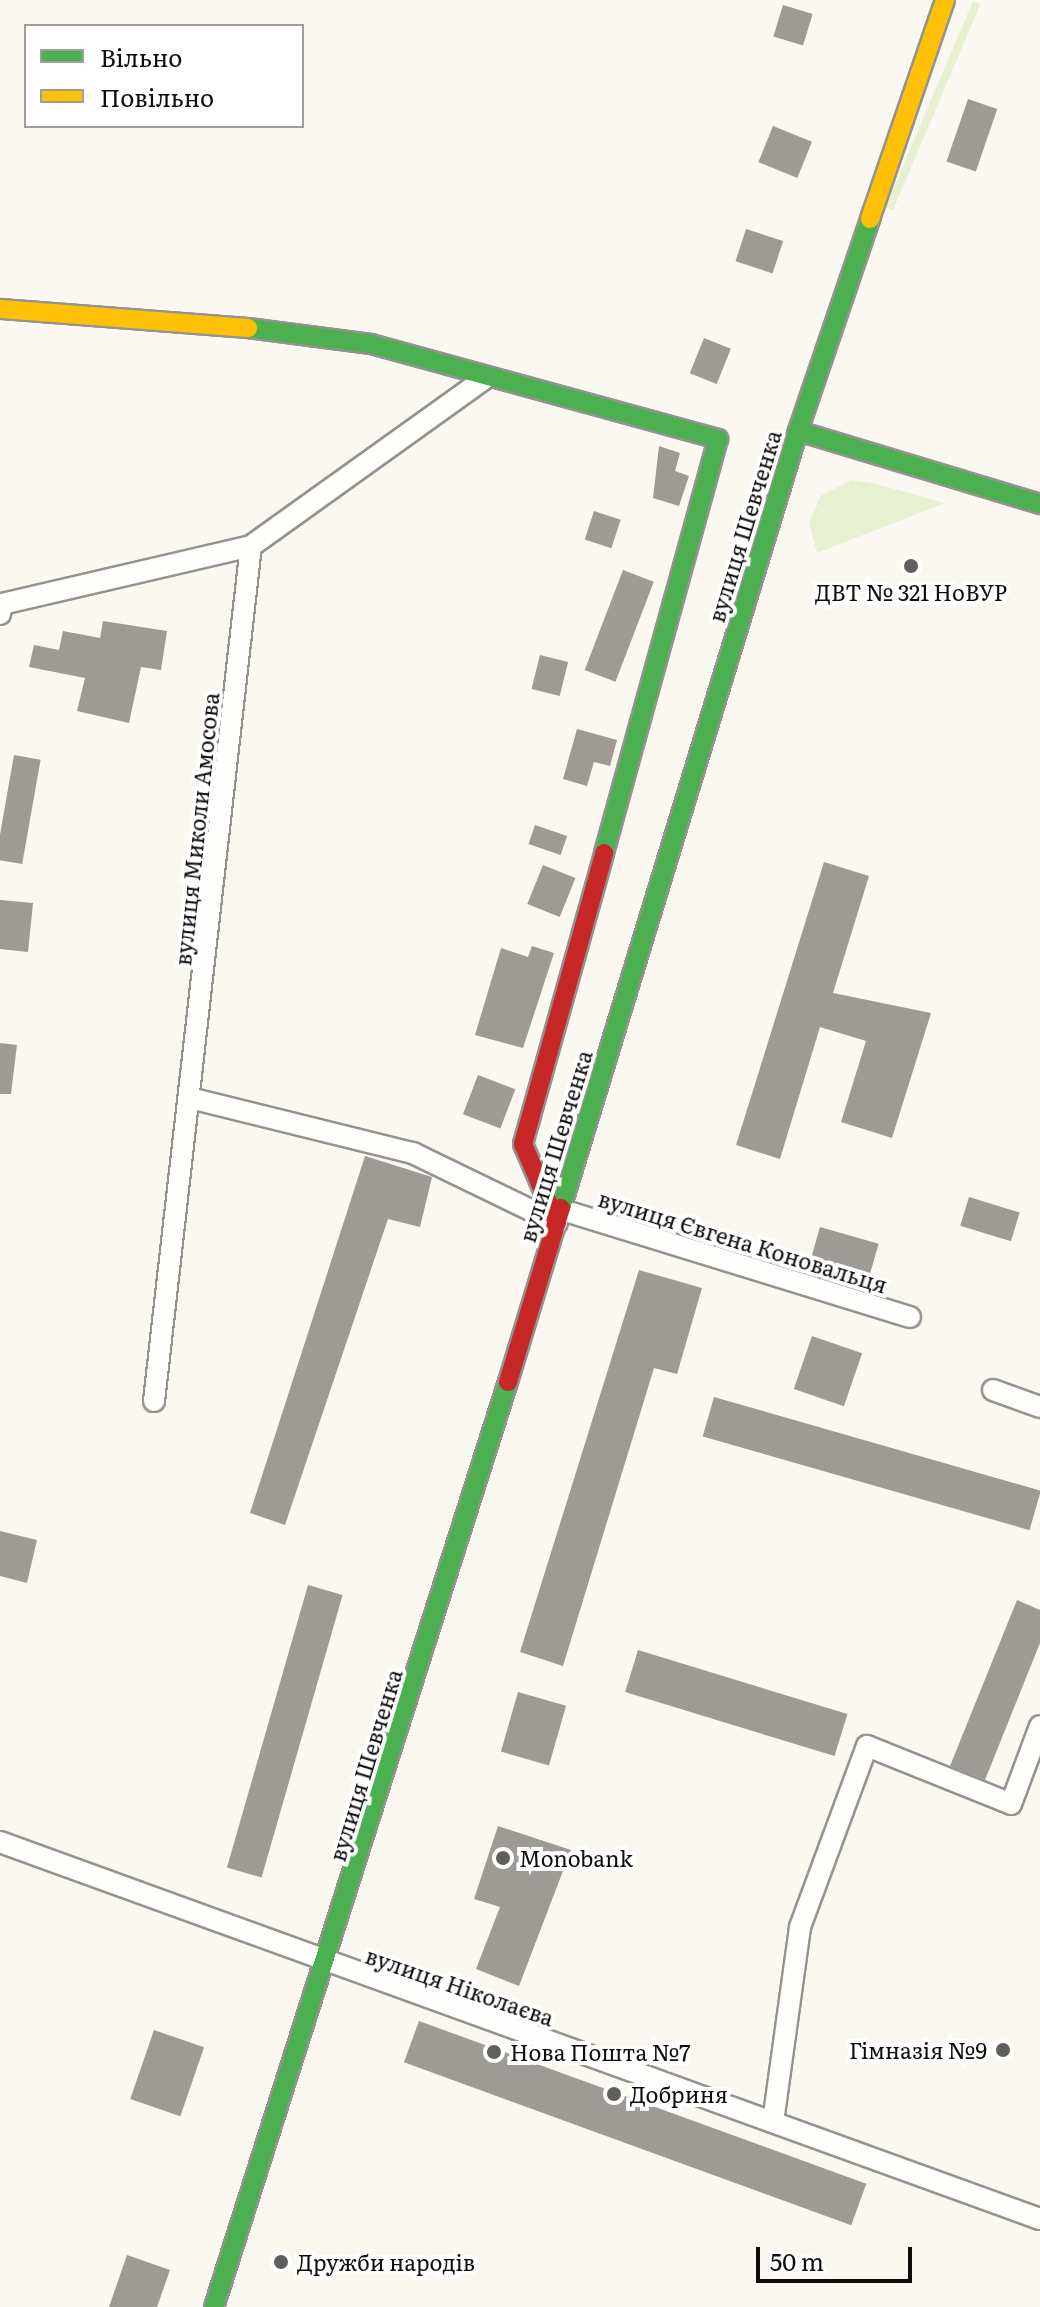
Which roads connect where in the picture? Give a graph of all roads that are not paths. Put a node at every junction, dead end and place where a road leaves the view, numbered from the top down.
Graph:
1 (945, 0) edge
2 (0, 309) edge
3 (484, 379) junction
4 (798, 431) junction
5 (1040, 504) edge
6 (251, 546) junction
7 (0, 614) edge
8 (190, 1098) junction
9 (559, 1216) junction
10 (910, 1317) dead end
11 (993, 1390) dead end
12 (154, 1401) dead end
13 (1040, 1407) edge
14 (1040, 1726) edge
15 (0, 1842) edge
16 (327, 1965) junction
17 (773, 2122) junction
18 (1040, 2219) edge
19 (214, 2307) edge

1 - 4 main road, вулиця Шевченка
2 - 3 main road
3 - 6 street
3 - 9 main road
4 - 5 main road
4 - 9 main road, вулиця Шевченка
6 - 7 street
6 - 8 street, вулиця Миколи Амосова
8 - 9 street, вулиця Євгена Коновальця
8 - 12 street, вулиця Миколи Амосова
9 - 10 street, вулиця Євгена Коновальця
9 - 16 main road, вулиця Шевченка
11 - 13 street
14 - 17 street
15 - 16 street, вулиця Ніколаєва
16 - 17 street, вулиця Ніколаєва
16 - 19 main road, вулиця Шевченка
17 - 18 street, вулиця Ніколаєва

